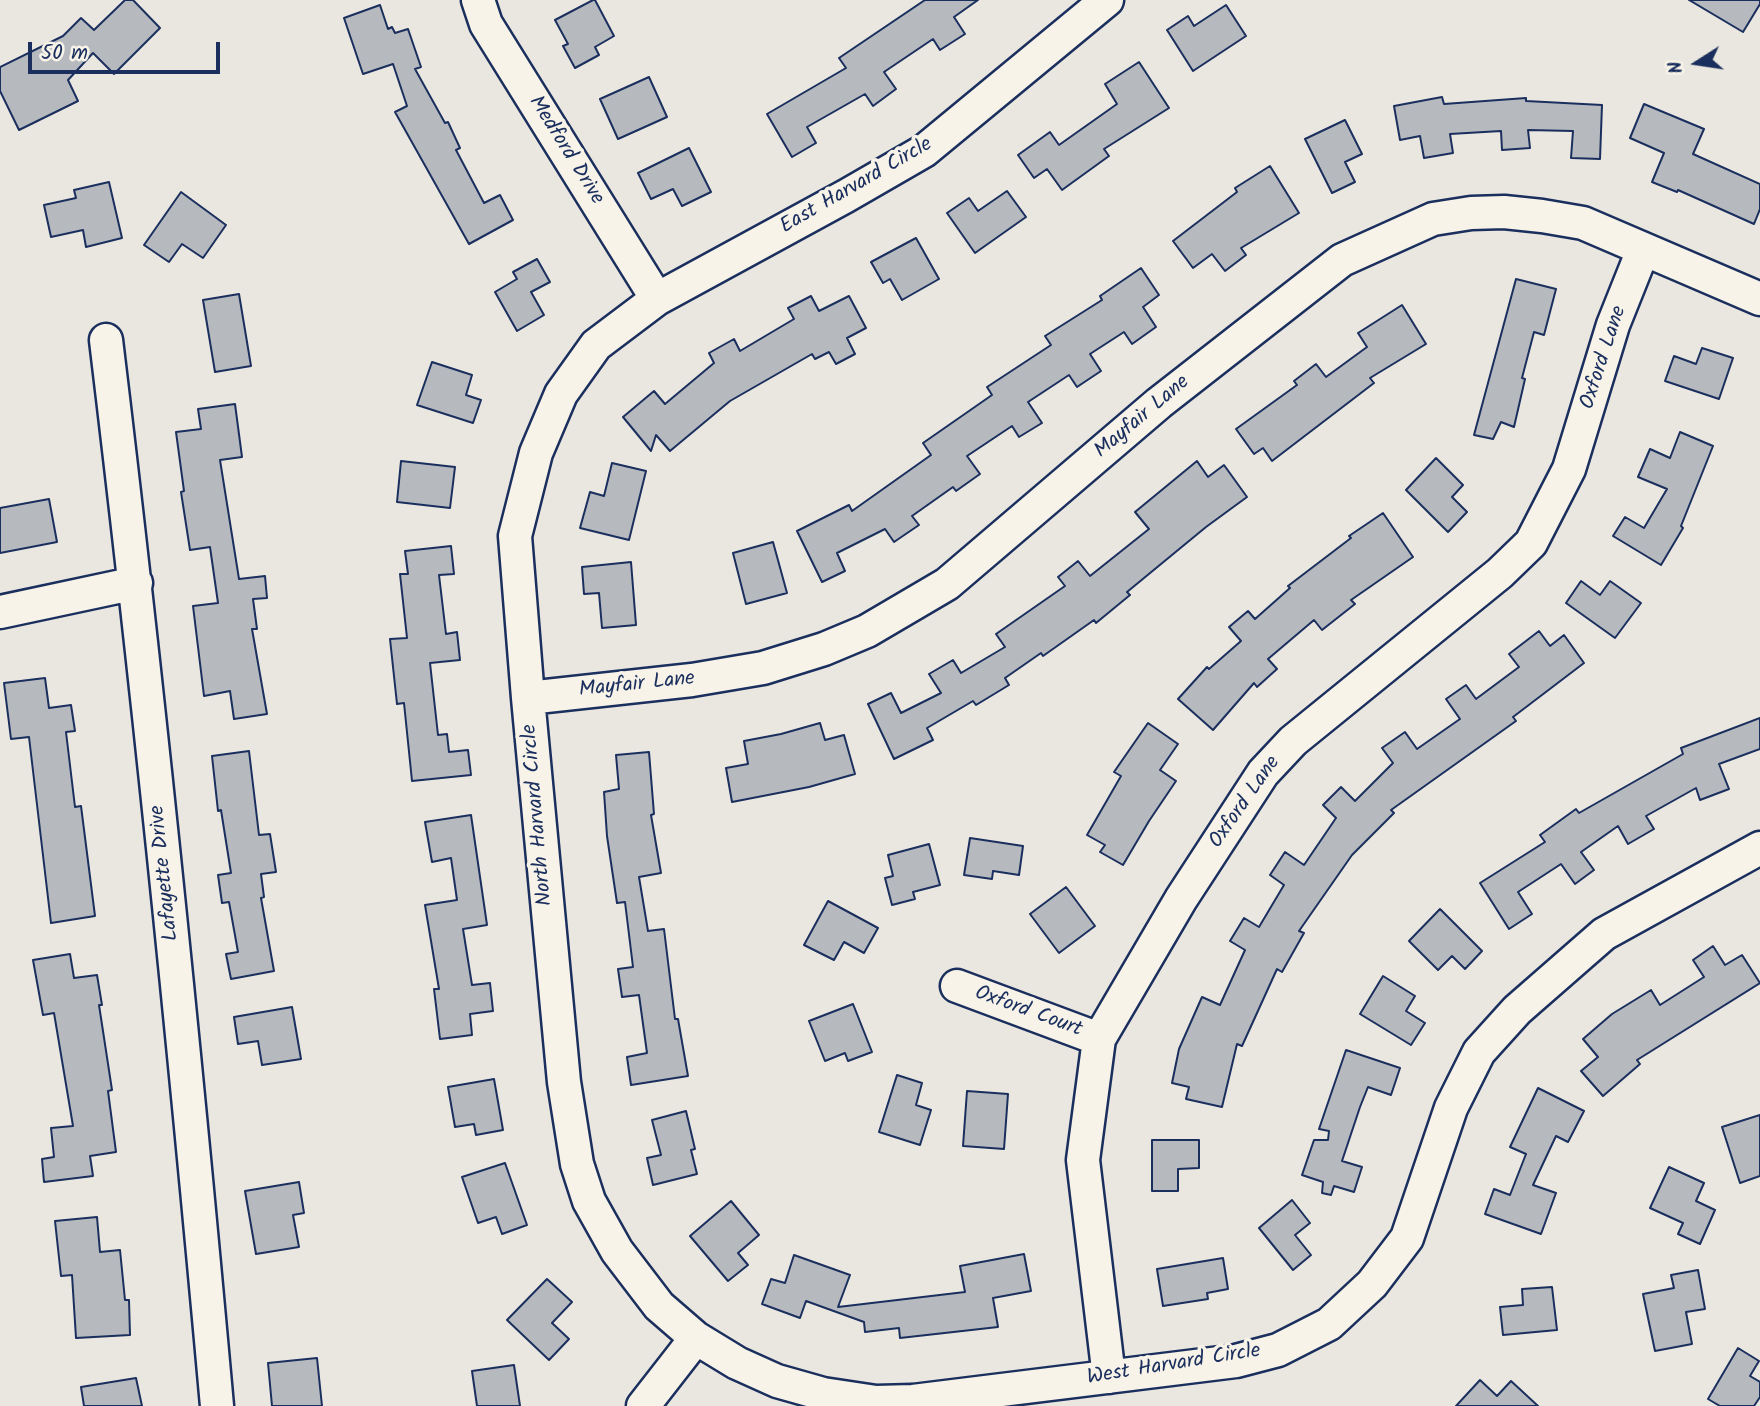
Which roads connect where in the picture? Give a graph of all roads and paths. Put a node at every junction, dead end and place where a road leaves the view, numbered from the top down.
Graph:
1 (478, 0) edge
2 (1107, 0) edge
3 (1643, 250) junction
4 (657, 299) junction
5 (1760, 299) edge
6 (106, 340) dead end
7 (136, 583) junction
8 (0, 612) edge
9 (527, 698) junction
10 (1760, 848) edge
11 (957, 986) dead end
12 (1099, 1039) junction
13 (696, 1338) junction
14 (1109, 1377) junction
15 (217, 1406) edge
16 (643, 1406) edge

1 - 4 street, Medford Drive
2 - 4 street, East Harvard Circle
3 - 5 street, Mayfair Lane
3 - 9 street, Mayfair Lane
3 - 12 street, Oxford Lane
4 - 9 street, North Harvard Circle
6 - 7 street, Lafayette Drive
7 - 8 street
7 - 15 street, Lafayette Drive
9 - 13 street, North Harvard Circle
10 - 14 street, West Harvard Circle
11 - 12 street, Oxford Court
12 - 14 street, Oxford Lane
13 - 14 street, West Harvard Circle
13 - 16 street

